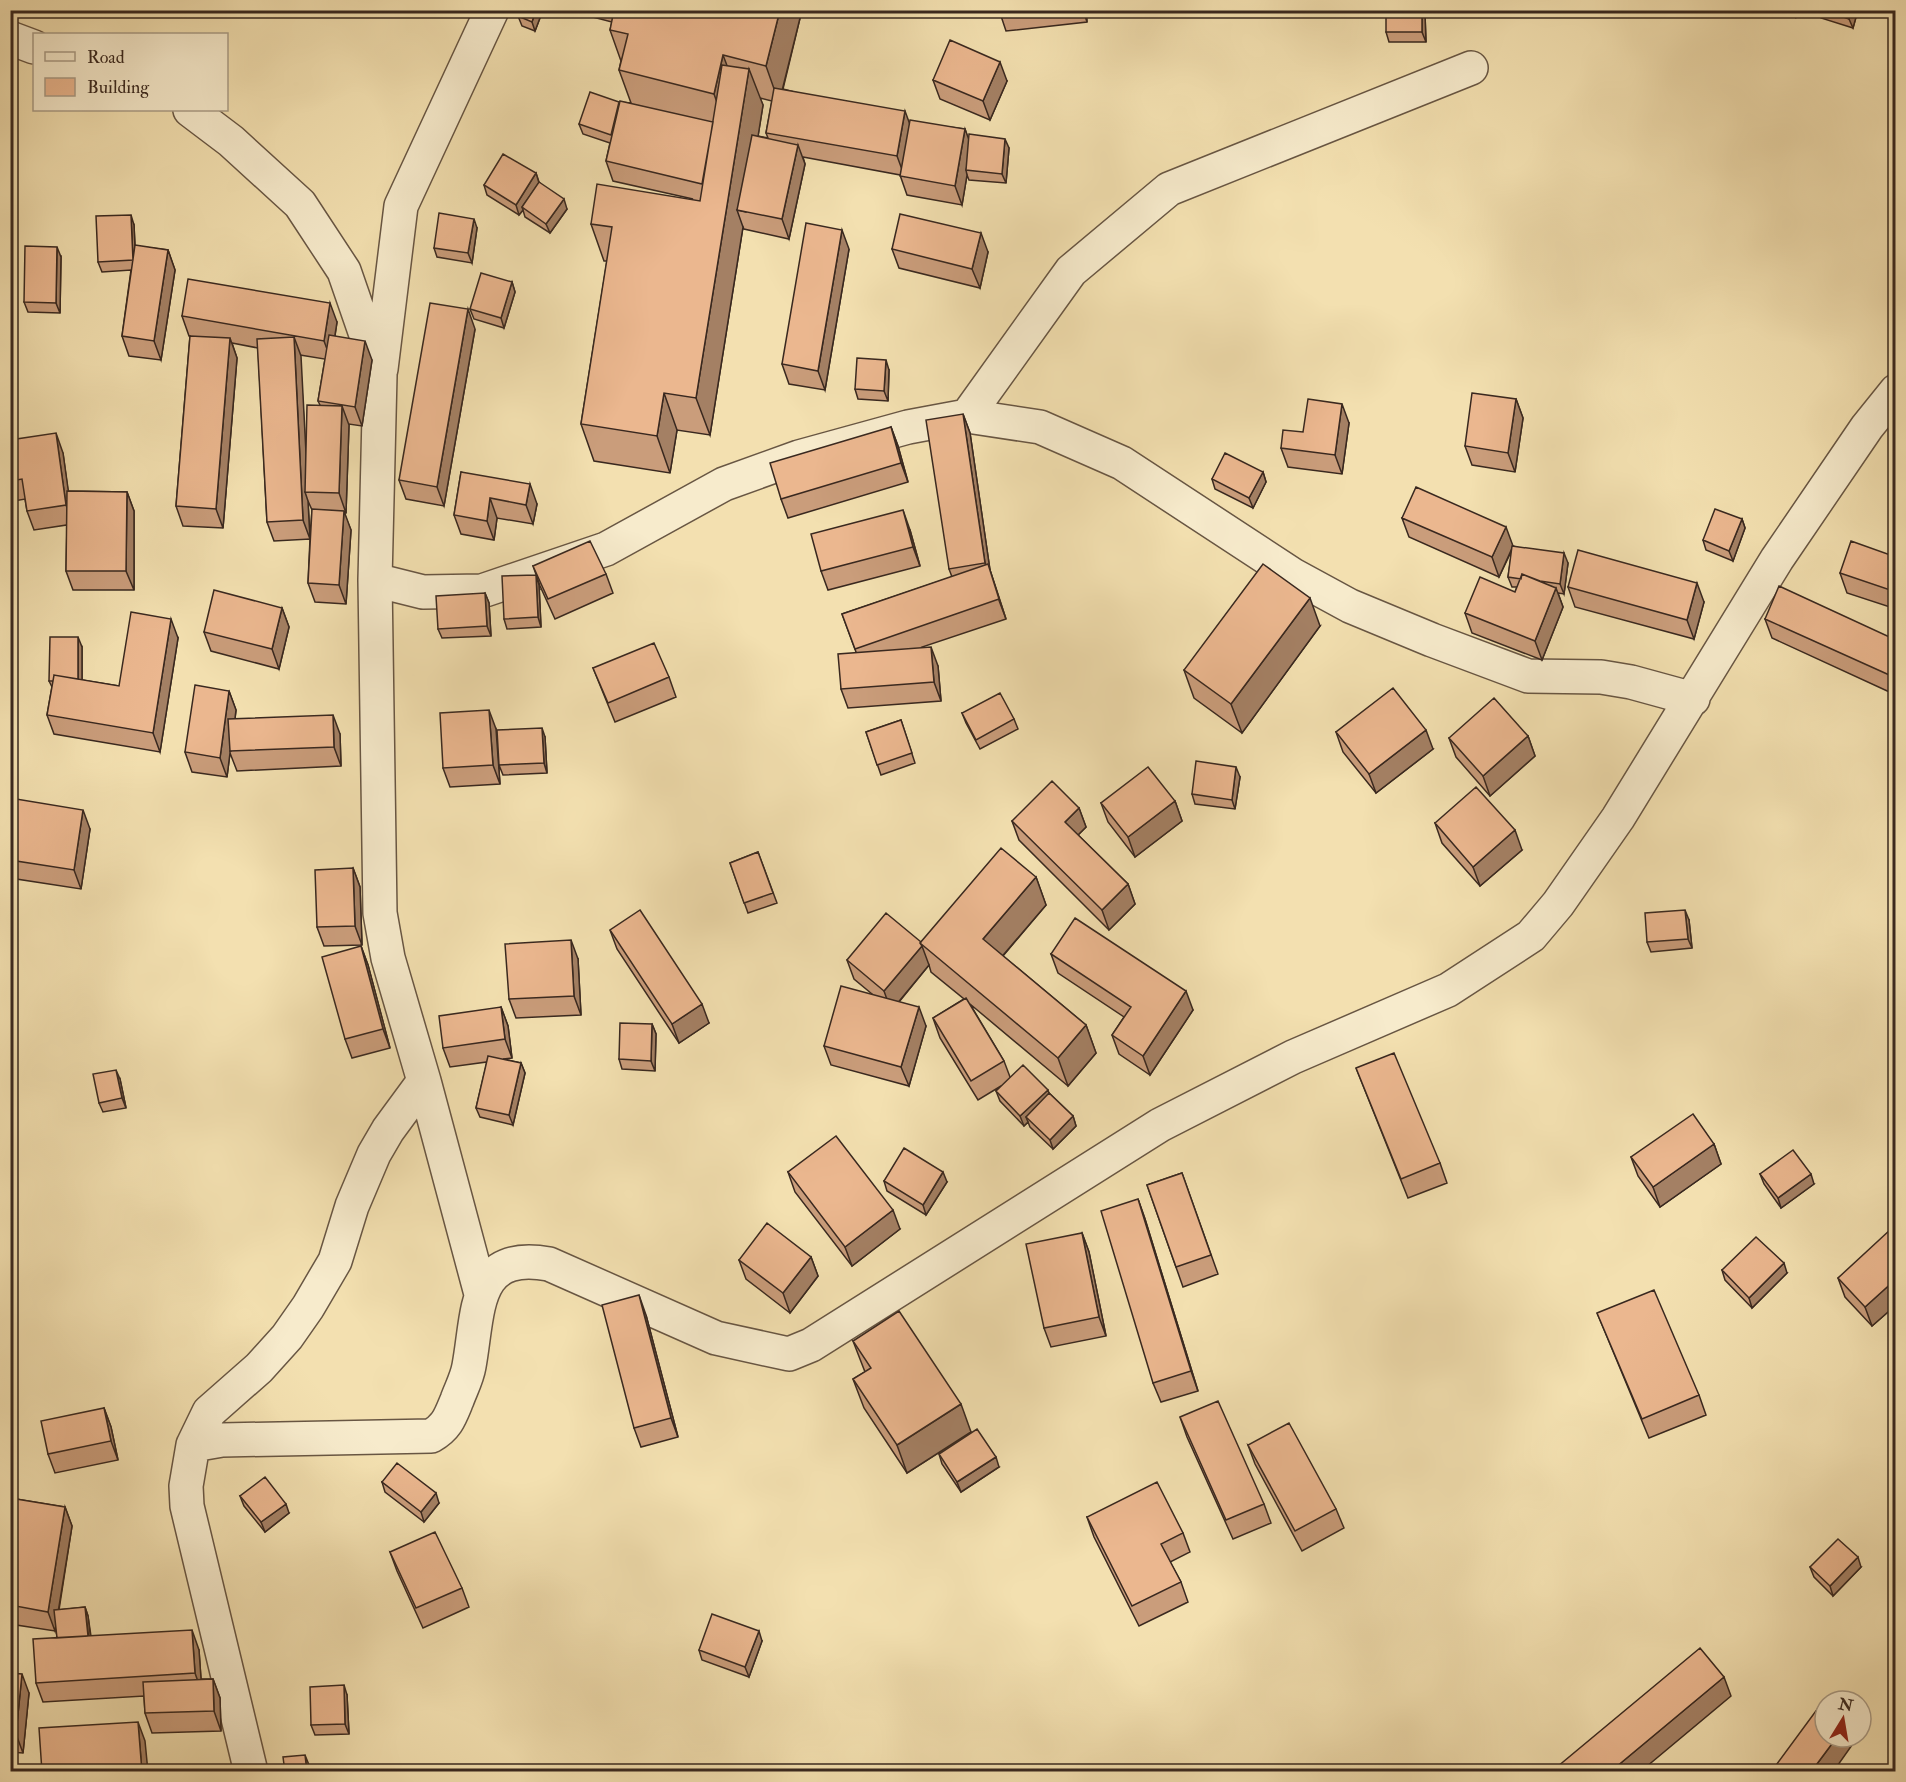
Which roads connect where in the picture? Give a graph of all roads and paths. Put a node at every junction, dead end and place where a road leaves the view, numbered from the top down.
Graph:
1 (492, 10) edge
2 (10, 38) edge
3 (33, 47) edge
4 (1471, 68) dead end
5 (191, 111) edge
6 (380, 375) junction
7 (1896, 391) edge
8 (967, 416) junction
9 (375, 580) junction
10 (1693, 699) junction
11 (424, 1082) junction
12 (481, 1294) junction
13 (193, 1445) junction
14 (251, 1772) edge

1 - 6 street
2 - 3 street
4 - 8 street
5 - 6 street
6 - 9 street
7 - 10 street
8 - 9 street
8 - 10 street
9 - 11 street
10 - 12 street
11 - 12 street
11 - 13 street
12 - 13 street
13 - 14 street

